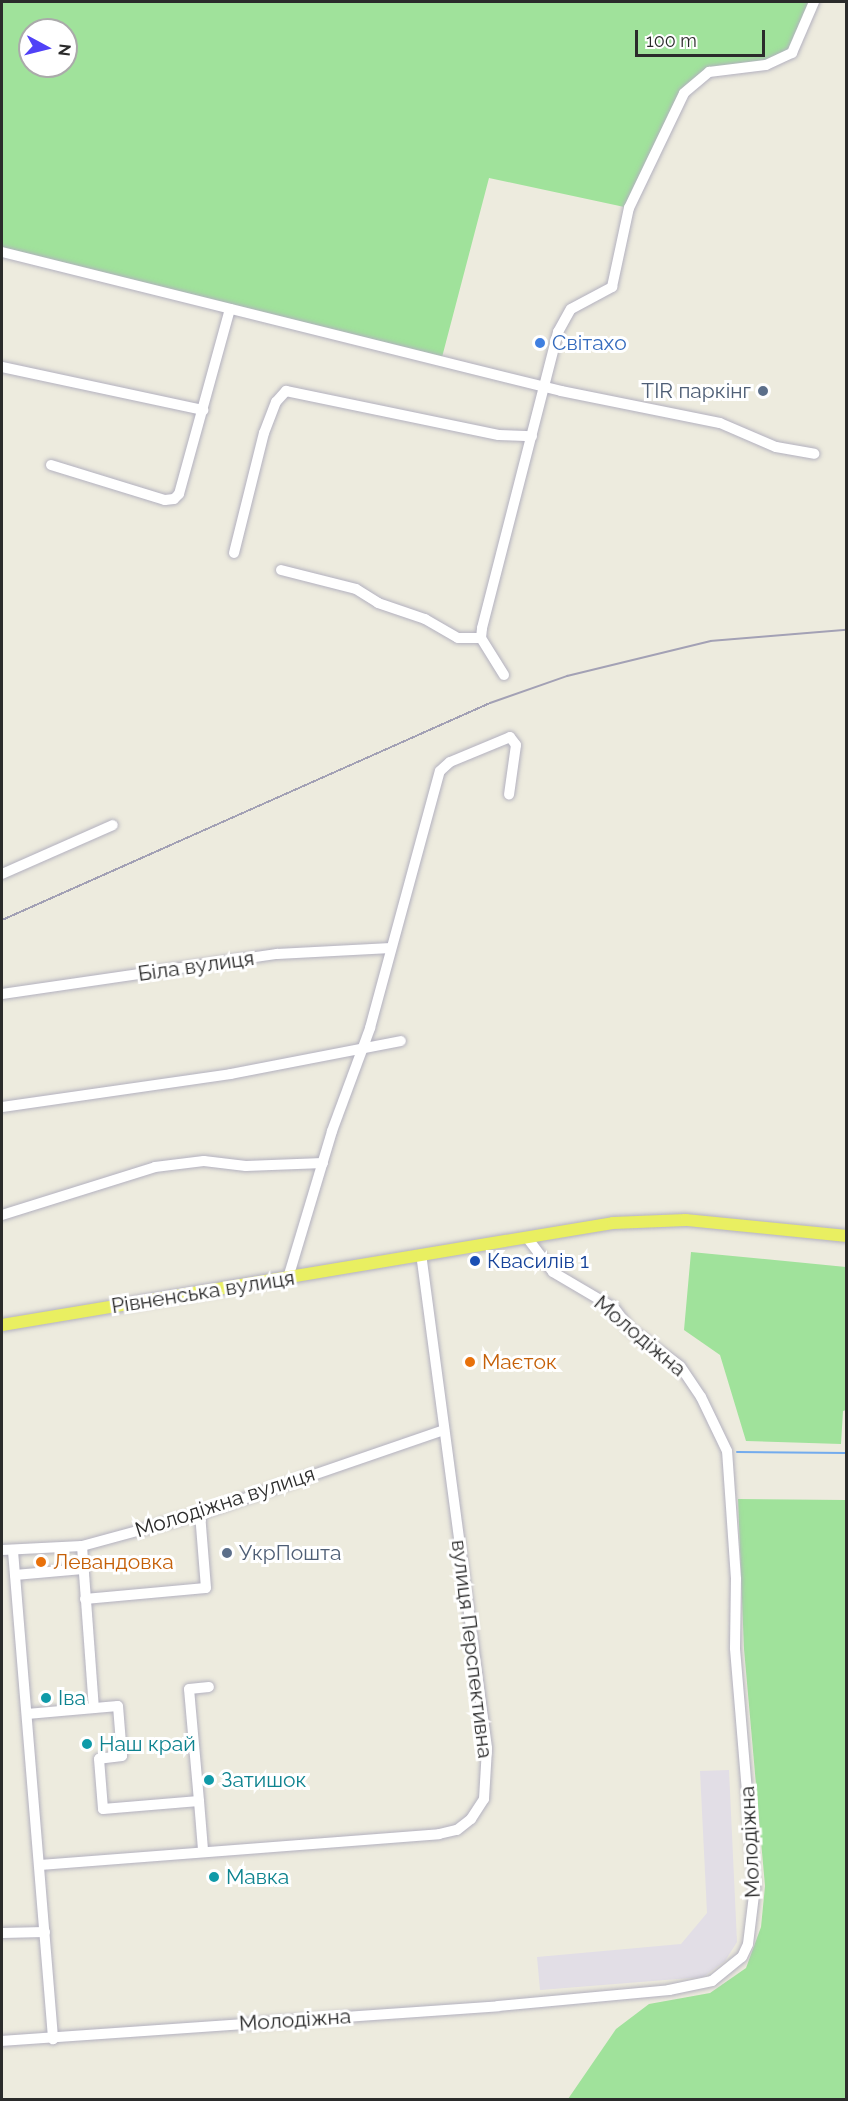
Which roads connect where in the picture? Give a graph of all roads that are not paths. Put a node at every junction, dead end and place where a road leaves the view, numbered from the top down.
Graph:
1 (814, 2) edge
2 (2, 252) edge
3 (230, 309) junction
4 (2, 367) edge
5 (543, 386) junction
6 (204, 410) junction
7 (532, 436) junction
8 (814, 454) dead end
9 (51, 465) dead end
10 (234, 553) dead end
11 (281, 570) dead end
12 (481, 638) junction
13 (504, 675) dead end
14 (508, 795) dead end
15 (113, 825) dead end
16 (2, 874) edge
17 (392, 948) junction
18 (2, 994) edge
19 (400, 1041) dead end
20 (362, 1049) junction
21 (2, 1107) edge
22 (323, 1163) junction
23 (2, 1215) edge
24 (846, 1236) edge
25 (528, 1239) junction
26 (421, 1256) junction
27 (288, 1278) junction
28 (2, 1325) edge
29 (444, 1430) junction
30 (200, 1514) junction
31 (82, 1546) junction
32 (7, 1551) edge
33 (83, 1569) junction
34 (15, 1575) junction
35 (85, 1599) junction
36 (209, 1687) dead end
37 (94, 1708) junction
38 (27, 1714) junction
39 (199, 1801) junction
40 (203, 1850) junction
41 (40, 1865) junction
42 (45, 1932) junction
43 (2, 1934) edge
44 (54, 2039) junction
45 (2, 2041) edge

1 - 5 street
2 - 3 street
3 - 5 street
3 - 6 street
4 - 6 street
5 - 7 street
5 - 8 street
6 - 9 street
7 - 10 street
7 - 12 street
11 - 12 street
12 - 13 street
14 - 17 street
15 - 16 street
17 - 18 street, Біла вулиця
17 - 20 street
19 - 20 street
20 - 21 street
20 - 22 street
22 - 23 street
22 - 27 street
24 - 25 main road, Рівненська вулиця
25 - 26 main road, Рівненська вулиця
25 - 44 street, Молодіжна
26 - 27 main road, Рівненська вулиця
26 - 29 street, вулиця Перспективна
27 - 28 main road, Рівненська вулиця
29 - 30 street, Молодіжна вулиця
29 - 40 street, вулиця Перспективна
30 - 31 street, Молодіжна вулиця
30 - 35 street
31 - 32 street, Молодіжна вулиця
31 - 33 street
32 - 34 street
33 - 34 street
33 - 35 street
34 - 38 street
35 - 37 street
36 - 39 street
37 - 38 street
37 - 39 street
38 - 41 street
39 - 40 street
40 - 41 street, вулиця Перспективна
41 - 42 street
42 - 43 street
42 - 44 street
44 - 45 street, Молодіжна

